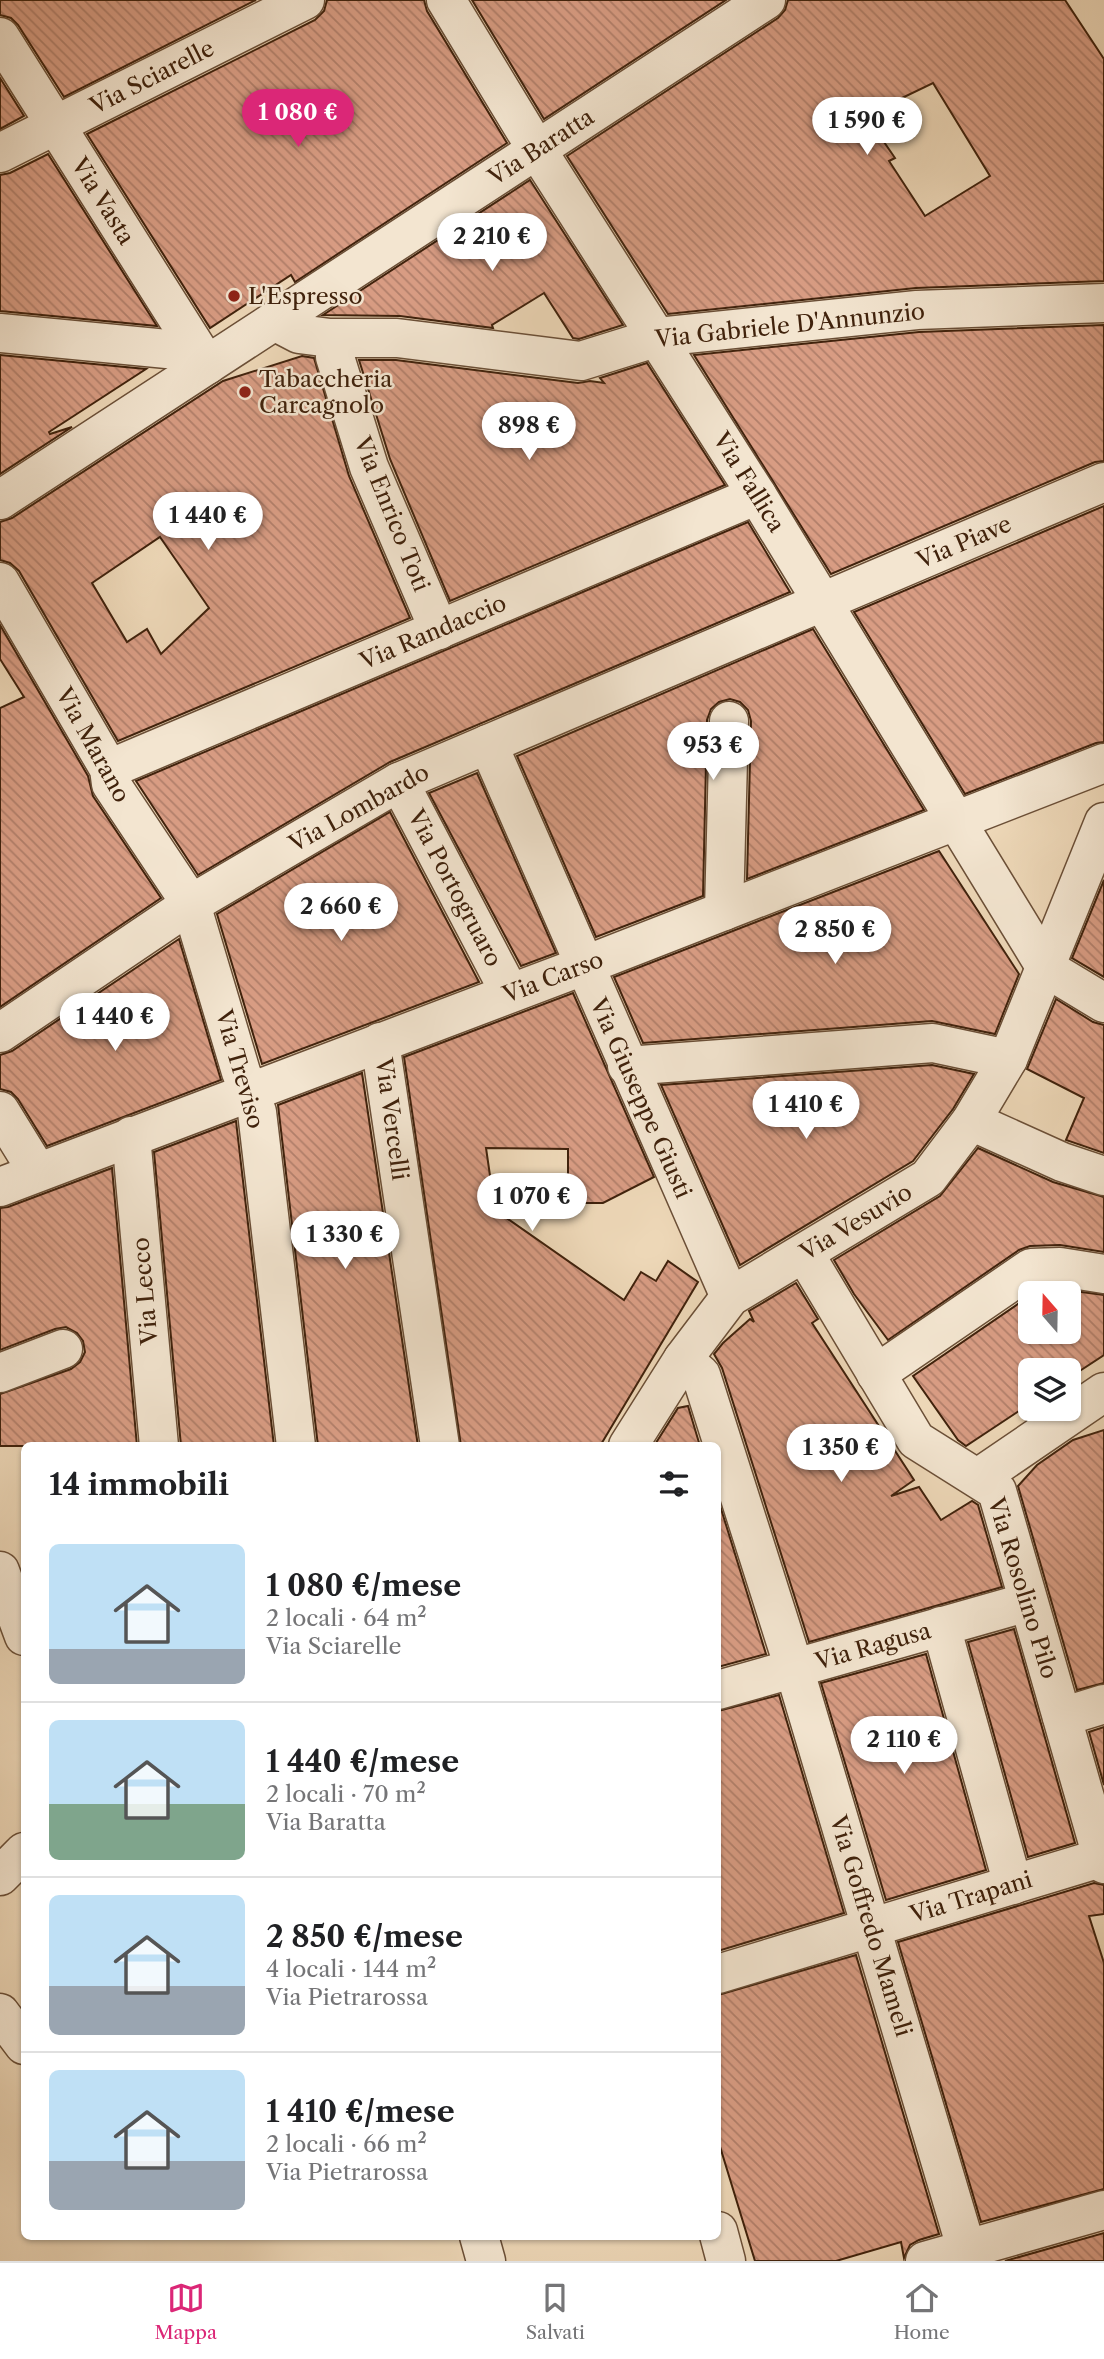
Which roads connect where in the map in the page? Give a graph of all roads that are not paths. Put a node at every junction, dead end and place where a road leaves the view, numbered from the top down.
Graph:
1 (305, 0) edge
2 (446, 0) edge
3 (766, 0) edge
4 (0, 37) edge
5 (56, 125) junction
6 (537, 150) junction
7 (0, 153) edge
8 (1104, 303) edge
9 (274, 321) junction
10 (0, 333) edge
11 (658, 337) junction
12 (167, 349) dead end
13 (335, 357) dead end
14 (207, 365) junction
15 (1104, 482) edge
16 (757, 495) junction
17 (0, 500) edge
18 (0, 582) edge
19 (823, 603) junction
20 (439, 630) junction
21 (729, 721) dead end
22 (488, 744) junction
23 (1104, 763) edge
24 (109, 769) junction
25 (399, 782) junction
26 (955, 821) junction
27 (1104, 822) edge
28 (191, 904) junction
29 (724, 911) junction
30 (583, 965) junction
31 (1046, 968) junction
32 (510, 993) junction
33 (1104, 1003) edge
34 (0, 1033) edge
35 (380, 1042) junction
36 (1008, 1059) junction
37 (627, 1066) junction
38 (249, 1092) junction
39 (0, 1111) edge
40 (971, 1121) junction
41 (131, 1136) junction
42 (37, 1171) junction
43 (1104, 1177) edge
44 (0, 1187) edge
45 (804, 1253) junction
46 (1104, 1274) edge
47 (730, 1297) junction
48 (63, 1349) dead end
49 (683, 1359) junction
50 (0, 1373) edge
51 (876, 1374) junction
52 (1104, 1392) edge
53 (159, 1442) edge
54 (296, 1442) edge
55 (439, 1442) edge
56 (631, 1442) edge
57 (978, 1478) junction
58 (0, 1571) edge
59 (1028, 1602) junction
60 (941, 1626) junction
61 (21, 1628) edge
62 (794, 1668) junction
63 (721, 1689) edge
64 (1104, 1704) edge
65 (1062, 1717) junction
66 (21, 1856) edge
67 (1103, 1860) edge
68 (0, 1876) edge
69 (1013, 1885) junction
70 (871, 1927) junction
71 (721, 1973) edge
72 (0, 2013) edge
73 (21, 2041) edge
74 (1104, 2210) edge
75 (480, 2240) edge
76 (720, 2240) edge
77 (969, 2255) edge
78 (486, 2261) edge
79 (726, 2261) edge
80 (925, 2261) edge

1 - 5 street, Via Sciarelle
2 - 6 street, Via Fallica
3 - 6 street, Via Baratta
4 - 5 street, Via Vasta
5 - 7 street, Via Sciarelle
5 - 14 street, Via Vasta
6 - 9 street, Via Baratta
6 - 11 street, Via Fallica
8 - 11 street, Via Gabriele D'Annunzio
9 - 11 street, Via Gabriele D'Annunzio
9 - 14 street, Via Baratta
10 - 12 street
11 - 16 street, Via Fallica
13 - 20 street, Via Enrico Toti
14 - 17 street, Via Baratta
15 - 19 street, Via Piave
16 - 19 street, Via Fallica
16 - 20 street, Via Randaccio
18 - 24 street, Via Marano
19 - 22 street, Via Lombardo
19 - 26 street, Via Fallica
20 - 24 street, Via Randaccio
21 - 29 street
22 - 25 street, Via Lombardo
22 - 30 street, Via Giuseppe Giusti
23 - 26 street, Via Carso
24 - 28 street, Via Marano
25 - 28 street, Via Lombardo
25 - 32 street, Via Portogruaro
26 - 29 street, Via Carso
26 - 31 street, Via Fallica
27 - 31 street, Via Vesuvio
28 - 34 street, Via Lombardo
28 - 38 street, Via Treviso
29 - 30 street, Via Carso
30 - 32 street, Via Carso
30 - 37 street, Via Giuseppe Giusti
31 - 33 street
31 - 36 street, Via Vesuvio
32 - 35 street, Via Carso
35 - 38 street, Via Carso
35 - 55 street, Via Vercelli
36 - 37 street
36 - 40 street, Via Vesuvio
37 - 47 street, Via Giuseppe Giusti
38 - 41 street, Via Carso
38 - 54 street, Via Treviso
39 - 42 street
40 - 43 street
40 - 45 street, Via Vesuvio
41 - 42 street, Via Carso
41 - 53 street, Via Lecco
42 - 44 street, Via Carso
45 - 47 street, Via Vesuvio
45 - 51 street, Via Rosolino Pilo
46 - 51 street
47 - 49 street, Via Vesuvio
48 - 50 street
49 - 56 street, Via Vesuvio
49 - 62 street, Via Goffredo Mameli
51 - 57 street, Via Rosolino Pilo
52 - 57 street
57 - 59 street, Via Rosolino Pilo
58 - 61 street
59 - 60 street, Via Ragusa
59 - 65 street, Via Rosolino Pilo
60 - 62 street, Via Ragusa
60 - 69 street
62 - 63 street, Via Ragusa
62 - 70 street, Via Goffredo Mameli
64 - 65 street
65 - 67 street, Via Rosolino Pilo
66 - 68 street
67 - 69 street, Via Trapani
69 - 70 street, Via Trapani
70 - 71 street, Via Trapani
70 - 77 street, Via Goffredo Mameli
72 - 73 street
74 - 77 street
75 - 78 street
76 - 79 street
77 - 80 street

